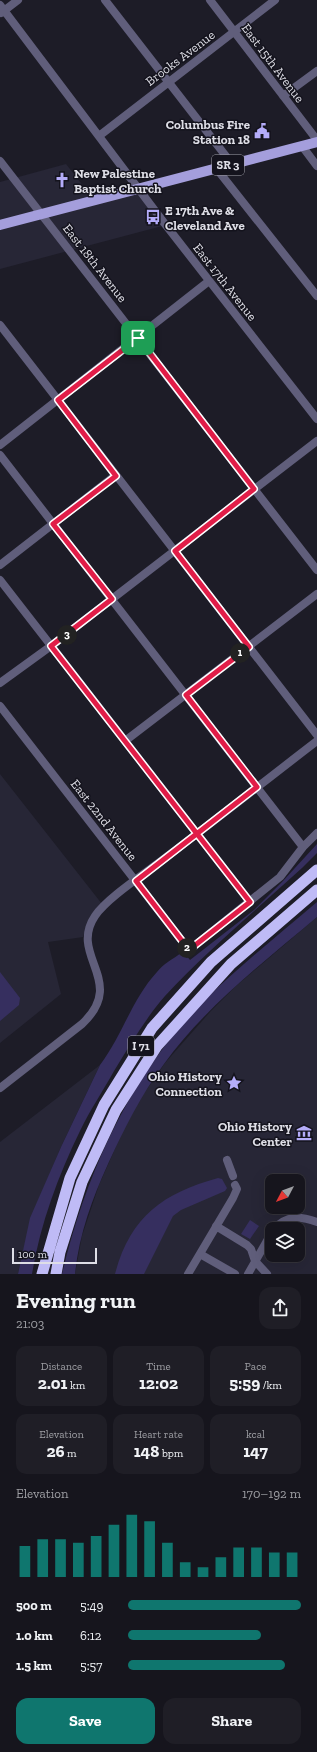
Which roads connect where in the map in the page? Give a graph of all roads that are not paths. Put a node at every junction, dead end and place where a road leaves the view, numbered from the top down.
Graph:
1 (18, 0) edge
2 (105, 0) edge
3 (210, 0) edge
4 (276, 0) edge
5 (1, 10) edge
6 (234, 32) junction
7 (317, 71) edge
8 (168, 82) junction
9 (283, 96) junction
10 (98, 136) junction
11 (317, 141) edge
12 (302, 146) junction
13 (0, 162) edge
14 (232, 164) junction
15 (317, 166) edge
16 (216, 168) junction
17 (139, 188) junction
18 (41, 214) junction
19 (0, 225) edge
20 (210, 281) junction
21 (317, 296) edge
22 (0, 325) edge
23 (138, 338) junction
24 (58, 400) junction
25 (317, 419) edge
26 (317, 441) edge
27 (0, 444) edge
28 (0, 455) edge
29 (116, 476) junction
30 (254, 489) junction
31 (53, 524) junction
32 (175, 551) junction
33 (0, 565) edge
34 (317, 570) edge
35 (0, 580) edge
36 (317, 594) edge
37 (112, 599) junction
38 (51, 646) junction
39 (249, 647) junction
40 (0, 683) edge
41 (186, 695) junction
42 (0, 706) edge
43 (317, 735) edge
44 (317, 741) edge
45 (125, 742) junction
46 (257, 787) junction
47 (317, 833) edge
48 (197, 834) junction
49 (303, 847) junction
50 (317, 860) edge
51 (317, 870) edge
52 (136, 881) junction
53 (317, 890) edge
54 (250, 902) junction
55 (274, 908) junction
56 (0, 1088) edge
57 (227, 1160) dead end
58 (233, 1176) dead end
59 (235, 1185) dead end
60 (282, 1222) edge
61 (317, 1222) edge
62 (216, 1226) junction
63 (265, 1245) edge
64 (200, 1254) junction
65 (256, 1261) junction
66 (42, 1274) edge
67 (56, 1274) edge
68 (188, 1274) edge
69 (235, 1274) edge
70 (248, 1274) edge
71 (267, 1274) edge

1 - 5 street
2 - 8 street
3 - 6 street, East 15th Avenue
4 - 6 street, Brooks Avenue
5 - 10 street, East 17th Avenue
6 - 8 street, Brooks Avenue
6 - 9 street, East 15th Avenue
7 - 9 street
8 - 10 street, Brooks Avenue
8 - 14 street
9 - 11 street, East 15th Avenue
10 - 17 street, East 17th Avenue
11 - 12 main road, SR 3
12 - 14 main road, SR 3
12 - 15 street
13 - 18 street, East 18th Avenue
14 - 16 main road, SR 3
16 - 17 main road, SR 3
16 - 21 street
17 - 18 main road, SR 3
17 - 20 street, East 17th Avenue
18 - 19 main road, SR 3
18 - 23 street, East 18th Avenue
20 - 23 street
20 - 25 street, East 17th Avenue
22 - 24 street
23 - 24 street
23 - 30 street, East 18th Avenue
24 - 27 street
24 - 29 street
26 - 30 street
28 - 31 street
29 - 31 street
29 - 32 street
30 - 32 street
30 - 34 street, East 18th Avenue
31 - 33 street
31 - 37 street
32 - 37 street
32 - 39 street
35 - 38 street
36 - 39 street
37 - 38 street
37 - 41 street
38 - 40 street
38 - 45 street
39 - 41 street
39 - 43 street
41 - 45 street
41 - 46 street
42 - 52 street, East 22nd Avenue
44 - 46 street
45 - 48 street
46 - 48 street
46 - 49 street
47 - 49 street
48 - 52 street
48 - 54 street
49 - 54 street
50 - 55 highway
51 - 55 highway, I 71
52 - 54 street, East 22nd Avenue
52 - 56 street
53 - 67 highway, I 71
55 - 66 highway, I 71
57 - 58 street
59 - 62 street
60 - 61 street
62 - 64 street
62 - 65 street
63 - 65 street
64 - 68 street
64 - 69 street
65 - 70 street
65 - 71 street

